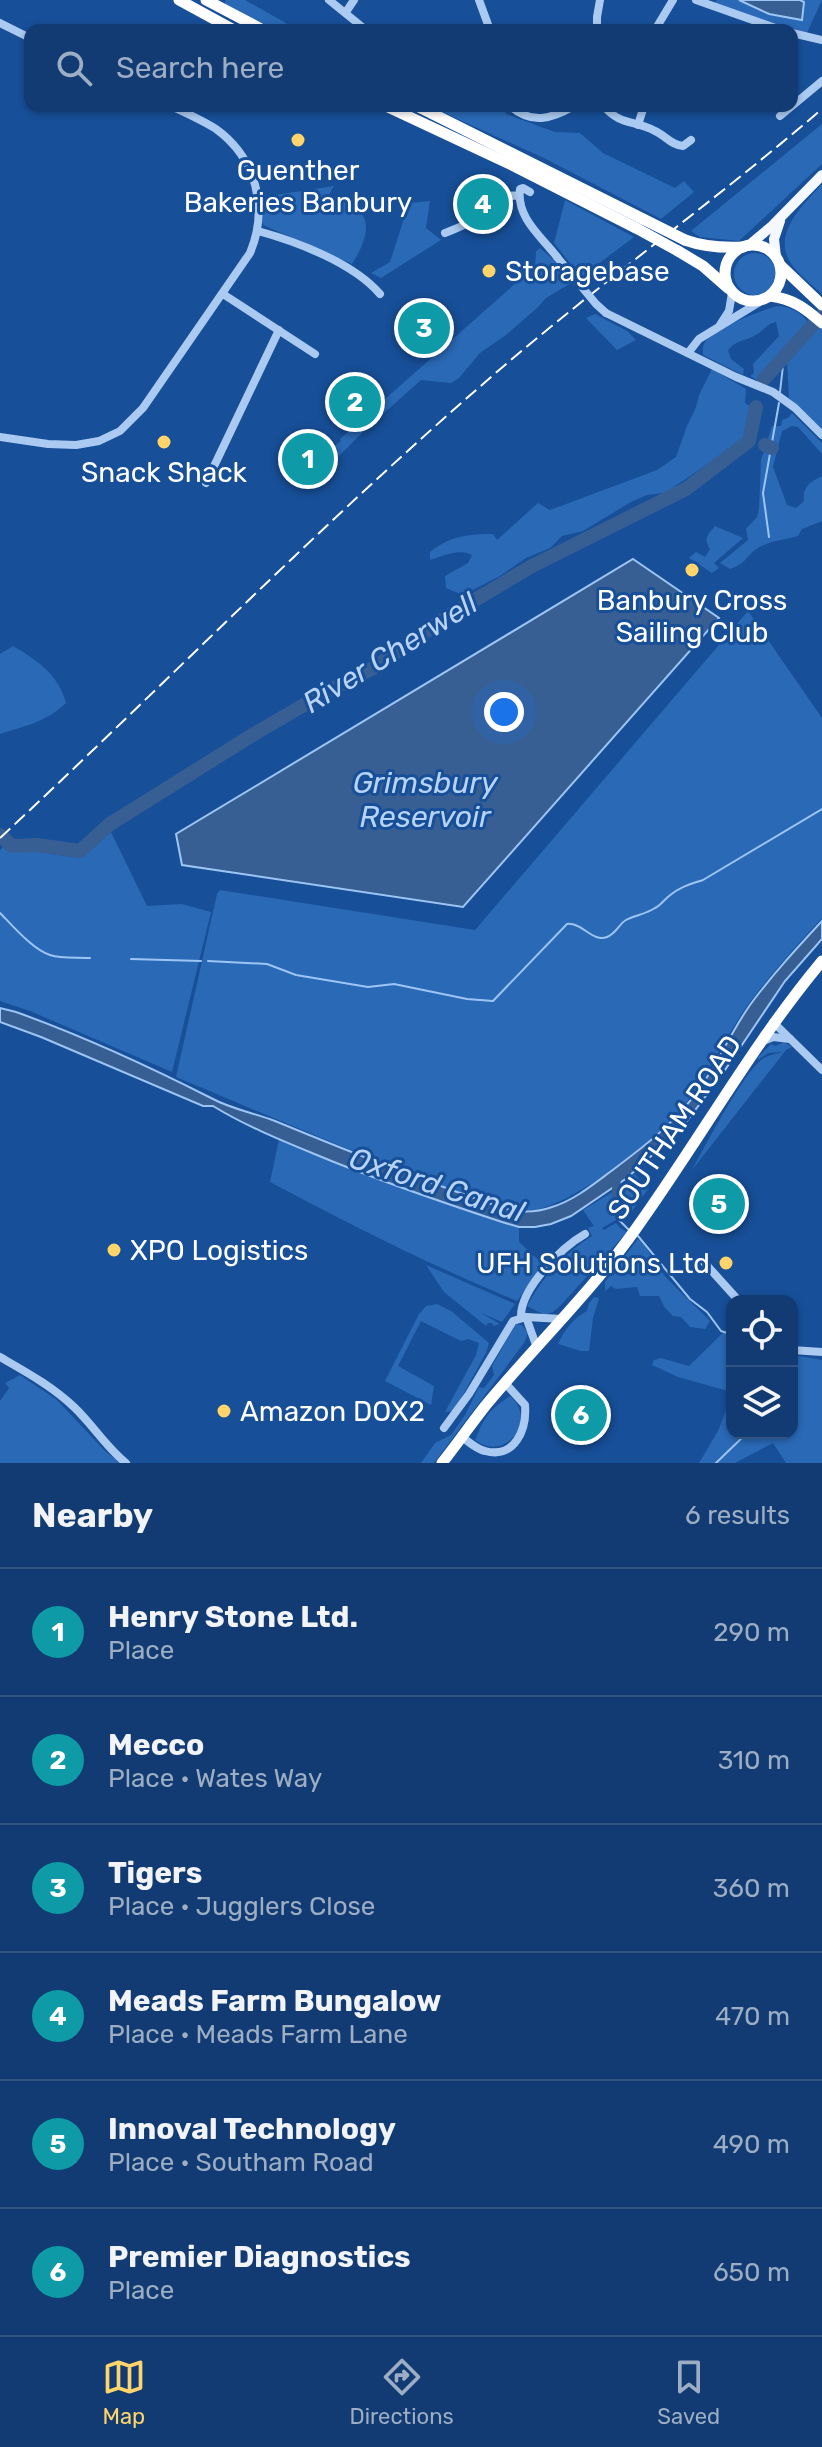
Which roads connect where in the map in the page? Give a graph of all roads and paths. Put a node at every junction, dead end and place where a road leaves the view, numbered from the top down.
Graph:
1 (179, 0) edge
2 (206, 0) edge
3 (329, 0) edge
4 (354, 0) edge
5 (479, 0) edge
6 (600, 0) edge
7 (673, 0) edge
8 (696, 0) edge
9 (346, 12) junction
10 (0, 23) edge
11 (223, 24) edge
12 (252, 24) edge
13 (359, 24) edge
14 (488, 24) edge
15 (597, 24) edge
16 (659, 24) edge
17 (751, 24) edge
18 (798, 34) edge
19 (24, 35) edge
20 (822, 40) edge
21 (822, 81) edge
22 (798, 101) edge
23 (183, 112) edge
24 (399, 112) edge
25 (428, 112) edge
26 (519, 112) edge
27 (559, 112) edge
28 (609, 112) edge
29 (642, 112) edge
30 (785, 112) edge
31 (780, 116) dead end
32 (638, 125) junction
33 (691, 140) dead end
34 (822, 175) edge
35 (530, 192) dead end
36 (519, 196) junction
37 (783, 215) junction
38 (640, 223) junction
39 (258, 231) junction
40 (445, 233) dead end
41 (681, 246) junction
42 (746, 246) junction
43 (778, 261) junction
44 (731, 290) junction
45 (223, 294) junction
46 (380, 294) dead end
47 (766, 298) junction
48 (822, 305) edge
49 (822, 323) edge
50 (720, 326) junction
51 (279, 330) junction
52 (688, 353) junction
53 (315, 354) dead end
54 (822, 435) edge
55 (0, 437) edge
56 (206, 483) dead end
57 (822, 961) edge
58 (785, 1006) junction
59 (773, 1022) junction
60 (791, 1039) junction
61 (756, 1047) junction
62 (822, 1070) edge
63 (585, 1234) dead end
64 (702, 1260) dead end
65 (734, 1295) edge
66 (524, 1317) junction
67 (563, 1319) junction
68 (537, 1348) junction
69 (798, 1350) edge
70 (822, 1352) edge
71 (0, 1357) edge
72 (506, 1384) junction
73 (444, 1428) dead end
74 (462, 1437) junction
75 (126, 1463) edge
76 (442, 1463) edge

1 - 11 highway
2 - 12 highway
3 - 9 street
4 - 9 street
5 - 14 street
6 - 15 street
7 - 16 street
8 - 17 street
9 - 13 street
10 - 19 street
18 - 20 street
21 - 22 street
23 - 39 street
24 - 38 highway
25 - 38 highway
26 - 27 street
28 - 32 street
29 - 32 street
30 - 31 street
32 - 33 street
34 - 37 main road
35 - 36 street
36 - 40 street
36 - 52 street, bridge
37 - 42 main road
37 - 43 main road
38 - 41 highway, bridge
39 - 45 street
39 - 46 street
41 - 42 highway
41 - 44 highway
42 - 43 highway
42 - 44 highway
43 - 47 highway
43 - 48 highway
44 - 47 highway
44 - 50 street
45 - 51 street
45 - 55 street
47 - 49 highway
47 - 50 street
50 - 52 street
51 - 53 street
51 - 56 street
52 - 54 street
57 - 58 highway, SOUTHAM ROAD
58 - 59 highway, SOUTHAM ROAD
58 - 60 street
59 - 60 street
59 - 61 highway, SOUTHAM ROAD
60 - 61 street
60 - 62 street
61 - 67 highway, SOUTHAM ROAD
63 - 66 street, SOUTHAM ROAD
64 - 65 street
66 - 67 street
66 - 68 street
66 - 73 street, SOUTHAM ROAD
67 - 68 highway, SOUTHAM ROAD
68 - 72 highway, SOUTHAM ROAD
69 - 70 street
71 - 75 street
72 - 74 highway, SOUTHAM ROAD
72 - 74 street
74 - 76 highway, SOUTHAM ROAD

